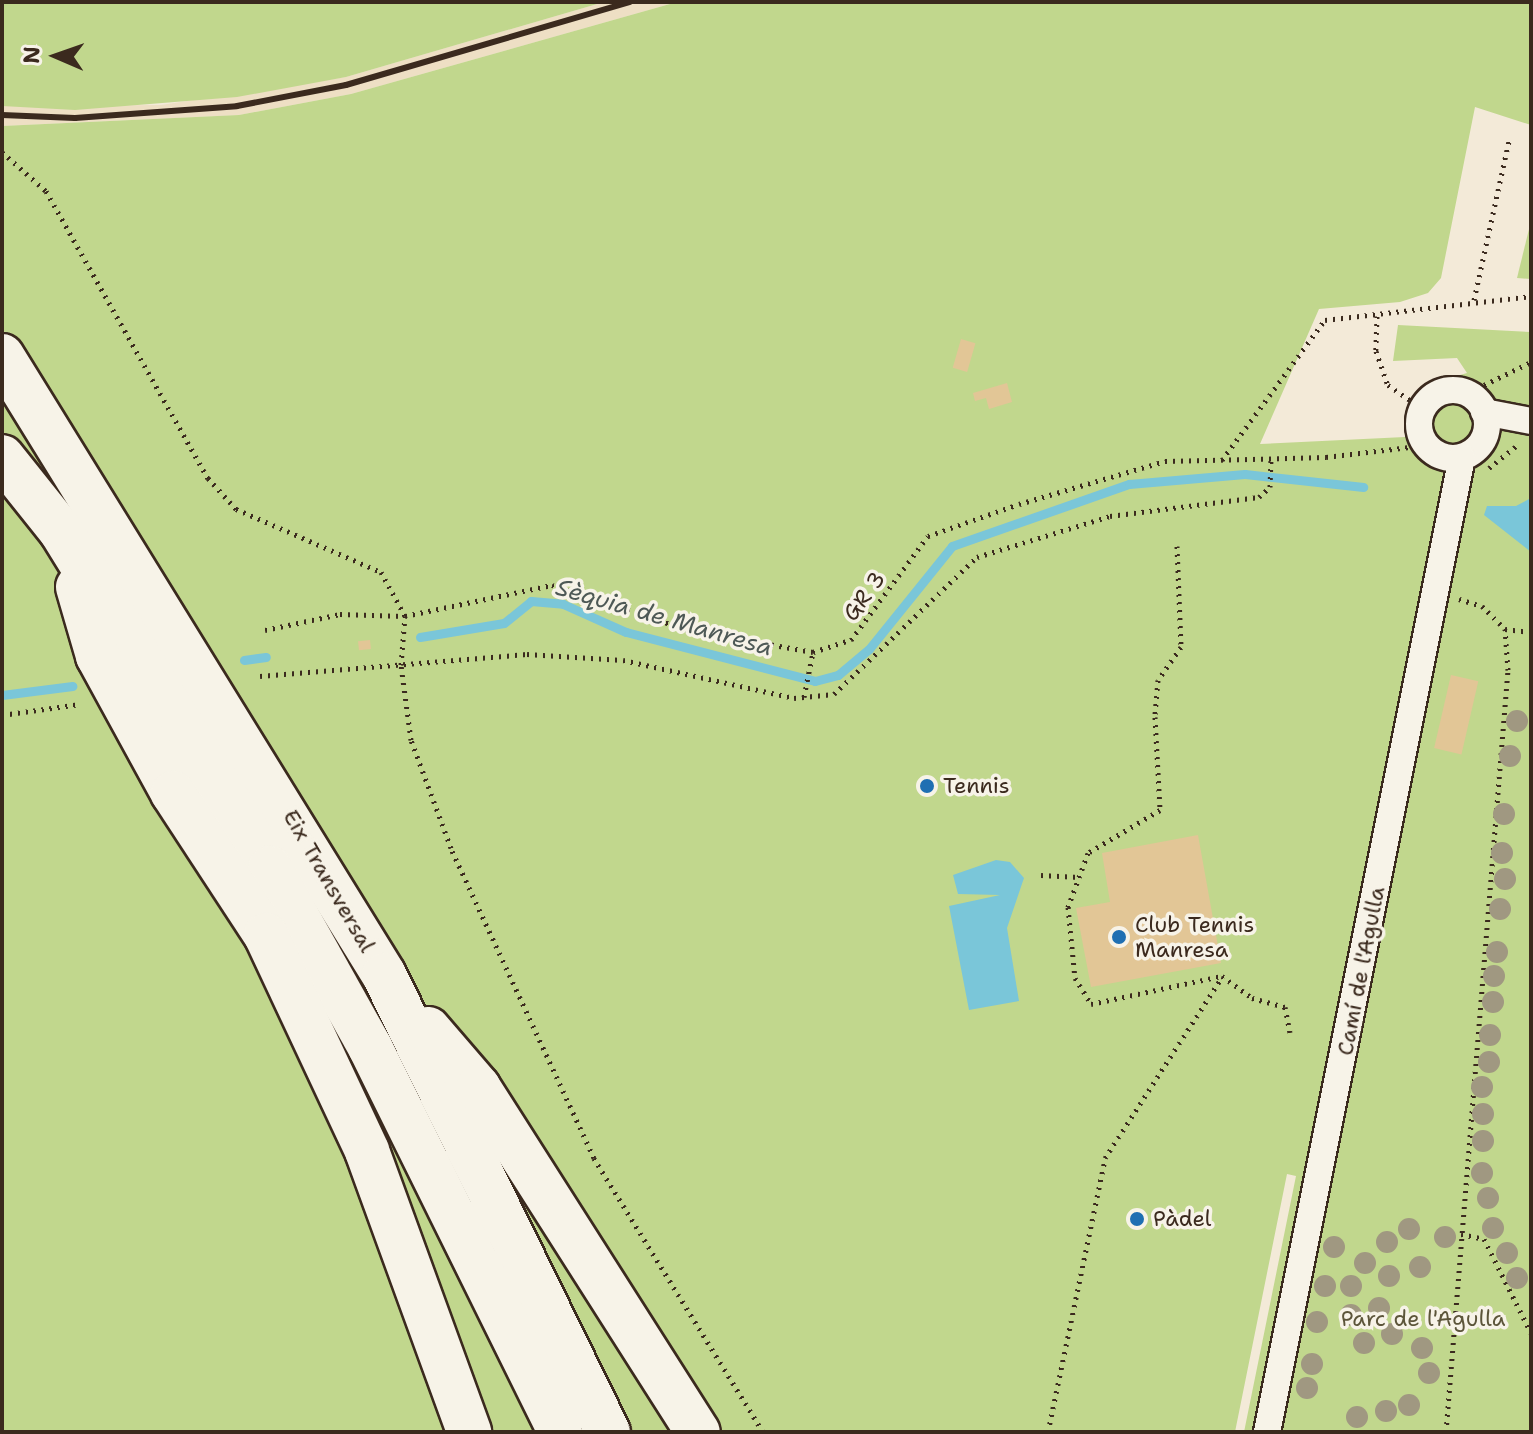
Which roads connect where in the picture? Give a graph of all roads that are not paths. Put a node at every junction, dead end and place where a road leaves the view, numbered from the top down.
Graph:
1 (2, 356) edge
2 (1480, 414) junction
3 (1531, 422) edge
4 (1443, 453) junction
5 (2, 457) edge
6 (61, 531) junction
7 (384, 975) junction
8 (469, 1432) edge
9 (560, 1432) edge
10 (608, 1432) edge
11 (698, 1432) edge
12 (1267, 1432) edge

1 - 7 highway, Eix Transversal
2 - 3 street
2 - 4 street
2 - 4 street
4 - 12 street, Camí de l'Agulla
5 - 6 highway, Eix Transversal
6 - 8 highway
6 - 9 highway, Eix Transversal
7 - 10 highway, Eix Transversal
7 - 11 highway

